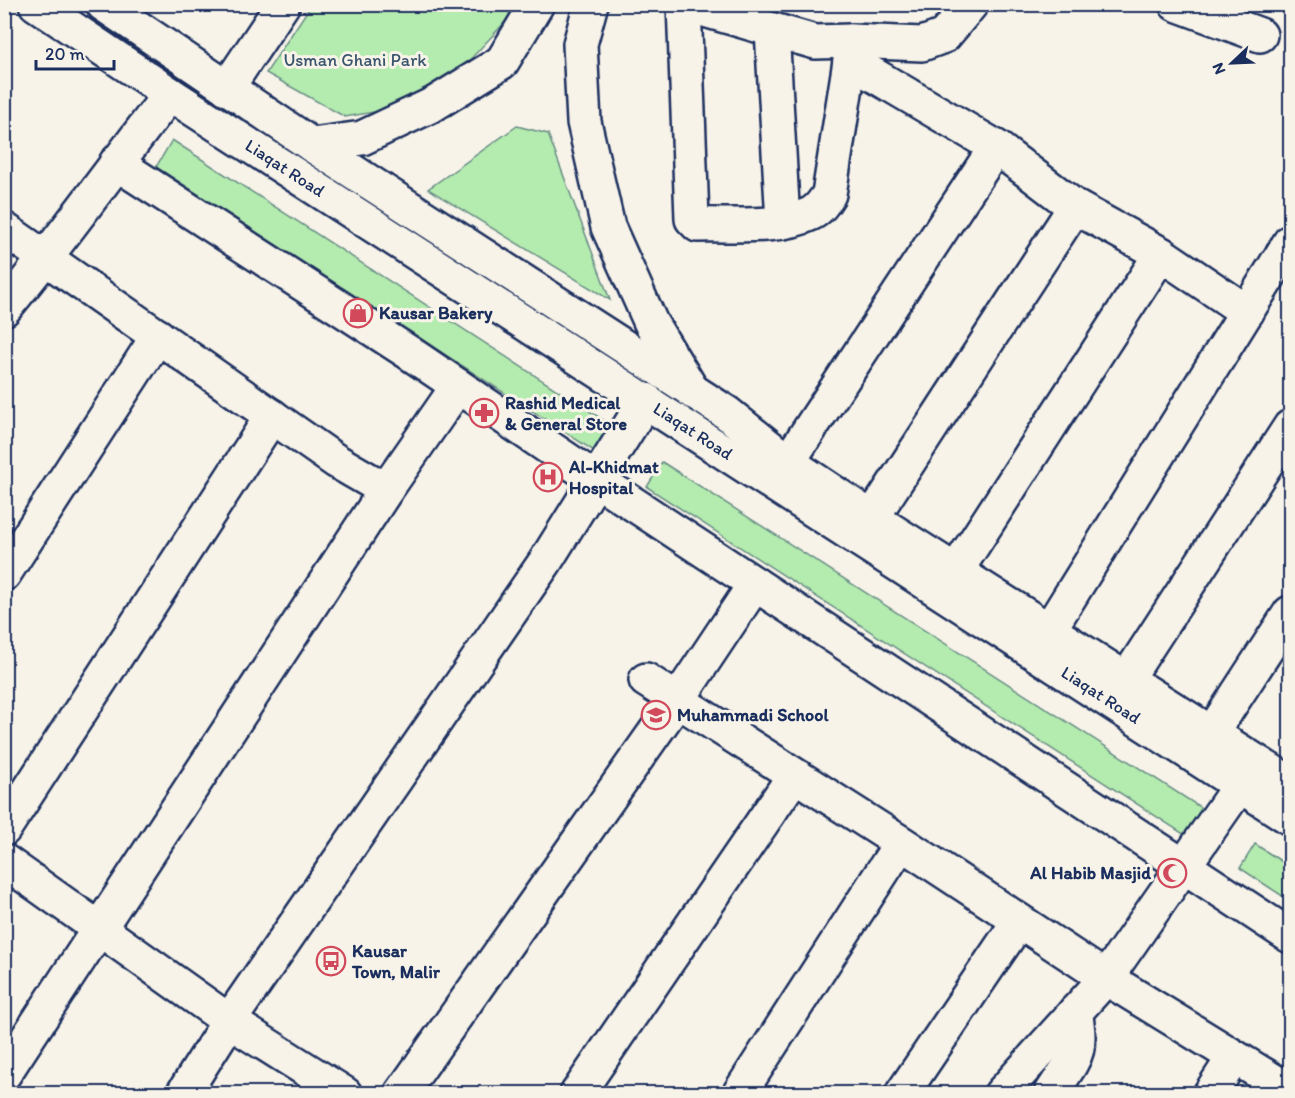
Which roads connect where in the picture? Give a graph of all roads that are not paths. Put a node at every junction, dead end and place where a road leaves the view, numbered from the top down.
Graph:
1 (36, 4) edge
2 (283, 4) edge
3 (537, 4) edge
4 (591, 4) edge
5 (684, 4) edge
6 (971, 4) edge
7 (1176, 4) edge
8 (119, 9) edge
9 (772, 30) junction
10 (1260, 35) dead end
11 (851, 51) junction
12 (227, 88) junction
13 (170, 94) junction
14 (312, 145) junction
15 (996, 147) junction
16 (116, 163) junction
17 (1075, 207) junction
18 (783, 222) junction
19 (4, 229) edge
20 (1290, 242) edge
21 (1161, 254) junction
22 (47, 258) junction
23 (4, 309) edge
24 (1246, 312) junction
25 (158, 336) junction
26 (458, 386) junction
27 (693, 392) junction
28 (646, 400) junction
29 (272, 416) junction
30 (1290, 427) edge
31 (788, 462) junction
32 (597, 480) junction
33 (386, 490) junction
34 (872, 518) junction
35 (956, 571) junction
36 (4, 574) edge
37 (755, 584) junction
38 (1290, 613) edge
39 (1049, 630) junction
40 (646, 680) dead end
41 (1126, 680) junction
42 (677, 701) junction
43 (1212, 732) junction
44 (794, 776) junction
45 (1290, 783) edge
46 (1240, 785) junction
47 (1290, 818) edge
48 (4, 829) edge
49 (901, 843) junction
50 (4, 861) edge
51 (1185, 867) junction
52 (1019, 921) junction
53 (100, 929) junction
54 (1290, 936) edge
55 (1106, 978) junction
56 (1075, 1012) junction
57 (229, 1021) junction
58 (1234, 1057) junction
59 (4, 1074) edge
60 (1290, 1091) edge
61 (183, 1094) edge
62 (345, 1094) edge
63 (401, 1094) edge
64 (577, 1094) edge
65 (739, 1094) edge
66 (902, 1094) edge
67 (1001, 1094) edge
68 (1051, 1094) edge
69 (1210, 1094) edge

1 - 13 street, Liaqat Road
2 - 12 street
3 - 14 street
4 - 27 street
5 - 9 street
5 - 18 street
6 - 11 street
7 - 10 street
8 - 12 street
9 - 11 street
9 - 18 street
11 - 15 street
11 - 18 street
12 - 14 street
13 - 16 street
13 - 28 street, Liaqat Road
14 - 27 street
15 - 17 street
15 - 31 street
16 - 22 street
16 - 26 street
17 - 21 street
17 - 34 street
19 - 22 street
20 - 24 street
21 - 24 street
21 - 35 street
22 - 23 street
22 - 25 street
24 - 39 street
25 - 29 street
25 - 36 street
26 - 32 street
26 - 33 street
27 - 31 street
28 - 32 street
28 - 46 street, Liaqat Road
29 - 33 street
29 - 48 street
30 - 41 street
31 - 34 street
32 - 37 street
32 - 57 street
33 - 53 street
34 - 35 street
35 - 39 street
37 - 42 street
37 - 51 street
38 - 43 street
39 - 41 street
40 - 42 street
41 - 43 street
42 - 44 street
42 - 63 street
43 - 45 street
44 - 49 street
44 - 64 street
46 - 47 street, Liaqat Road
46 - 51 street
49 - 52 street
49 - 65 street
50 - 53 street
51 - 54 street
51 - 55 street
52 - 55 street
52 - 66 street
53 - 57 street
53 - 59 street
55 - 56 street
55 - 58 street
56 - 67 street
56 - 68 street
57 - 61 street
57 - 62 street
58 - 60 street
58 - 69 street

